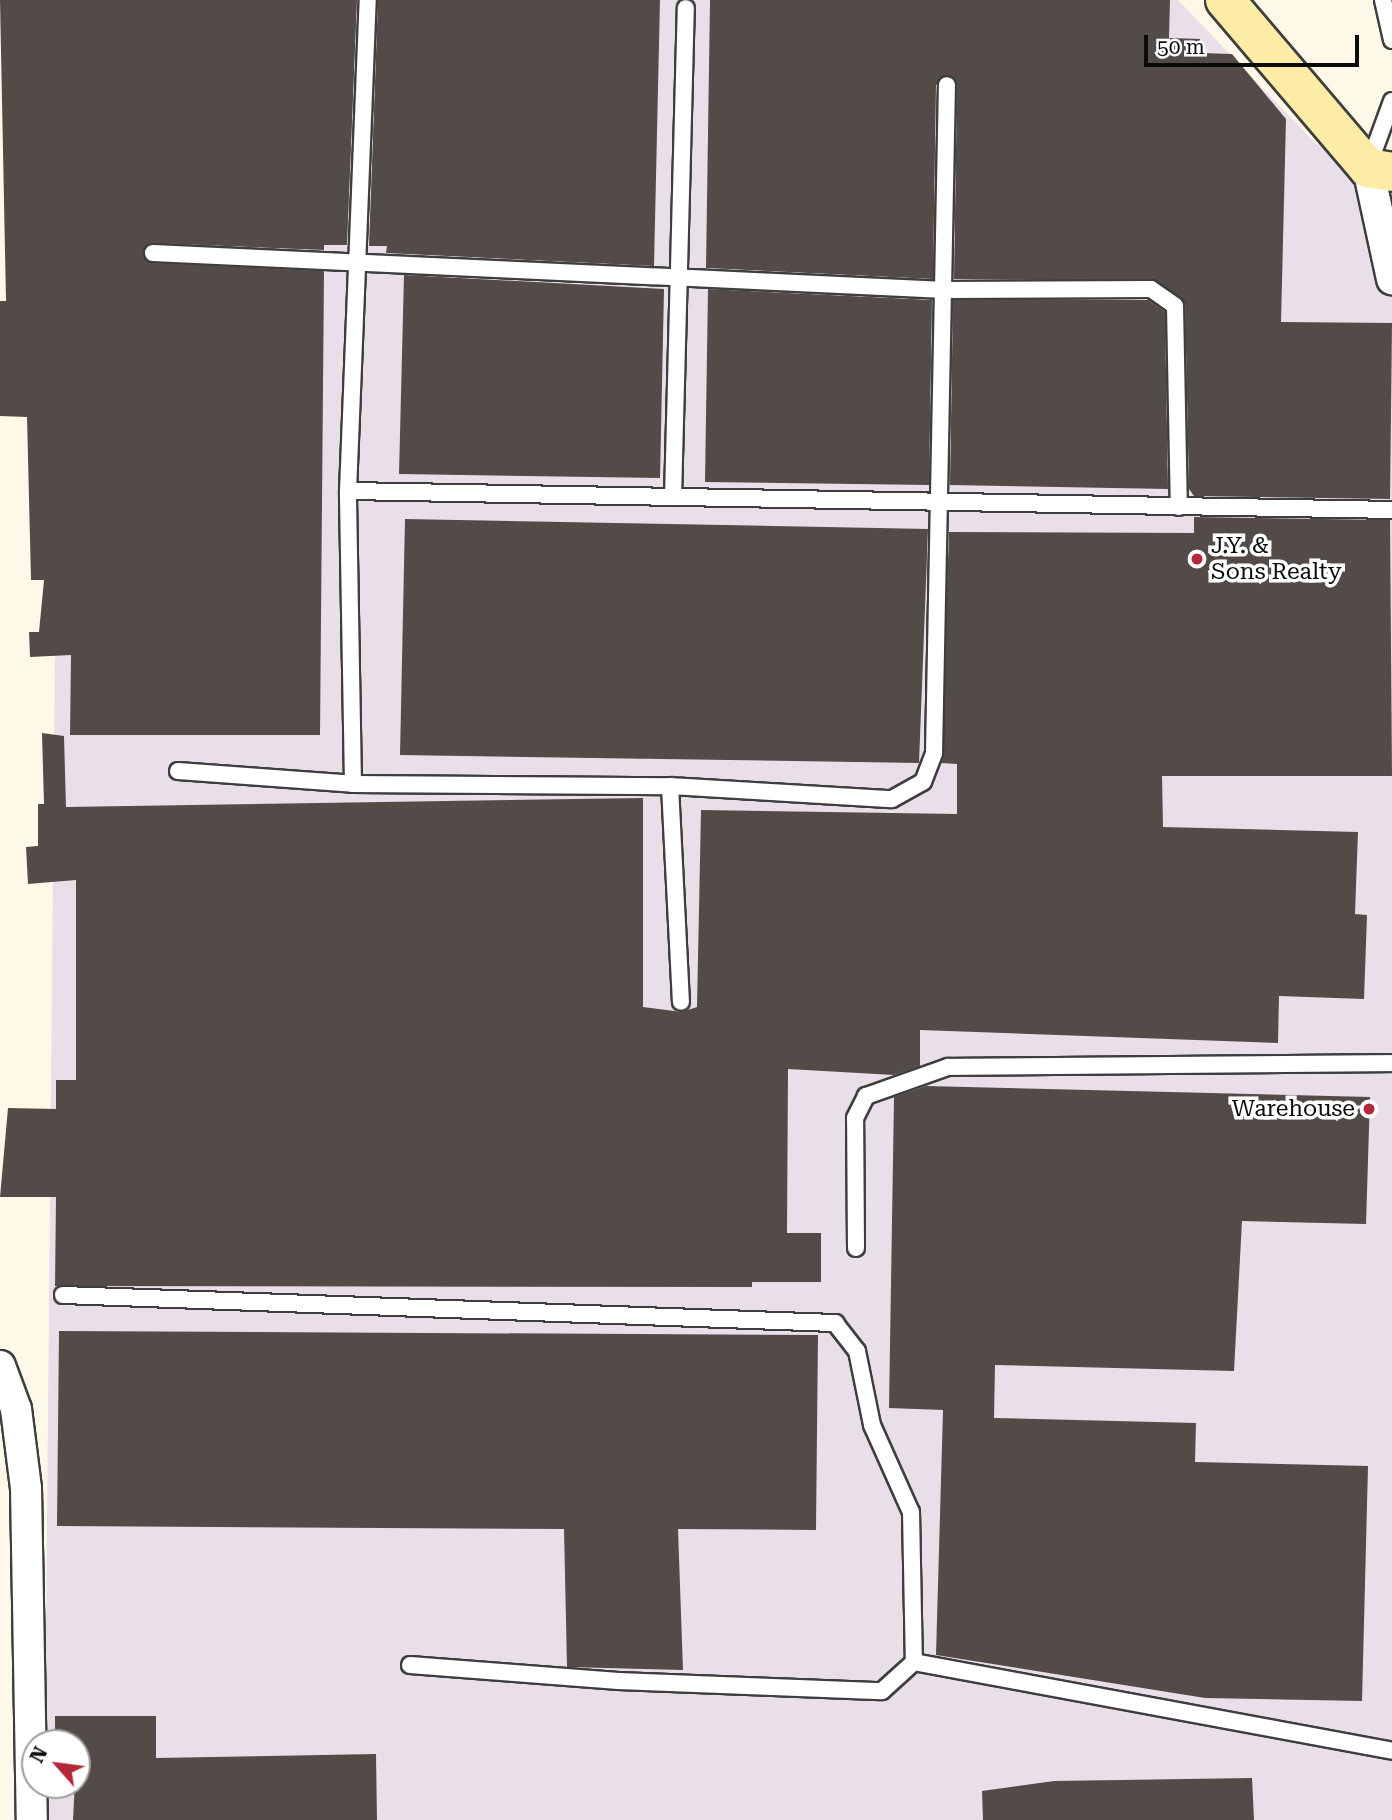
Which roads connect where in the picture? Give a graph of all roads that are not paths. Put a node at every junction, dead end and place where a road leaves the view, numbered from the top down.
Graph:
1 (368, 0) edge
2 (1225, 0) edge
3 (1383, 0) edge
4 (686, 8) dead end
5 (1392, 40) edge
6 (947, 85) dead end
7 (1392, 101) edge
8 (1380, 170) edge
9 (153, 253) dead end
10 (360, 260) junction
11 (679, 279) junction
12 (1392, 279) edge
13 (945, 290) junction
14 (348, 491) junction
15 (673, 497) junction
16 (942, 502) junction
17 (1179, 507) junction
18 (1392, 510) edge
19 (178, 771) dead end
20 (353, 784) junction
21 (670, 786) junction
22 (681, 1002) dead end
23 (1392, 1063) edge
24 (856, 1248) dead end
25 (63, 1295) dead end
26 (0, 1366) edge
27 (8, 1409) edge
28 (914, 1662) junction
29 (410, 1665) dead end
30 (1392, 1751) edge
31 (32, 1820) edge

1 - 10 lane
2 - 8 street
3 - 5 lane
4 - 11 lane
6 - 13 lane
7 - 8 lane
8 - 12 street
9 - 10 lane
10 - 11 lane
10 - 14 lane
11 - 13 lane
11 - 15 lane
13 - 16 lane
13 - 17 lane
14 - 15 lane
14 - 20 lane
15 - 16 lane
16 - 17 lane
16 - 21 lane
17 - 18 lane
19 - 20 lane
20 - 21 lane
21 - 22 lane
23 - 24 lane
25 - 28 lane
26 - 27 street
27 - 31 street
28 - 29 lane
28 - 30 lane

